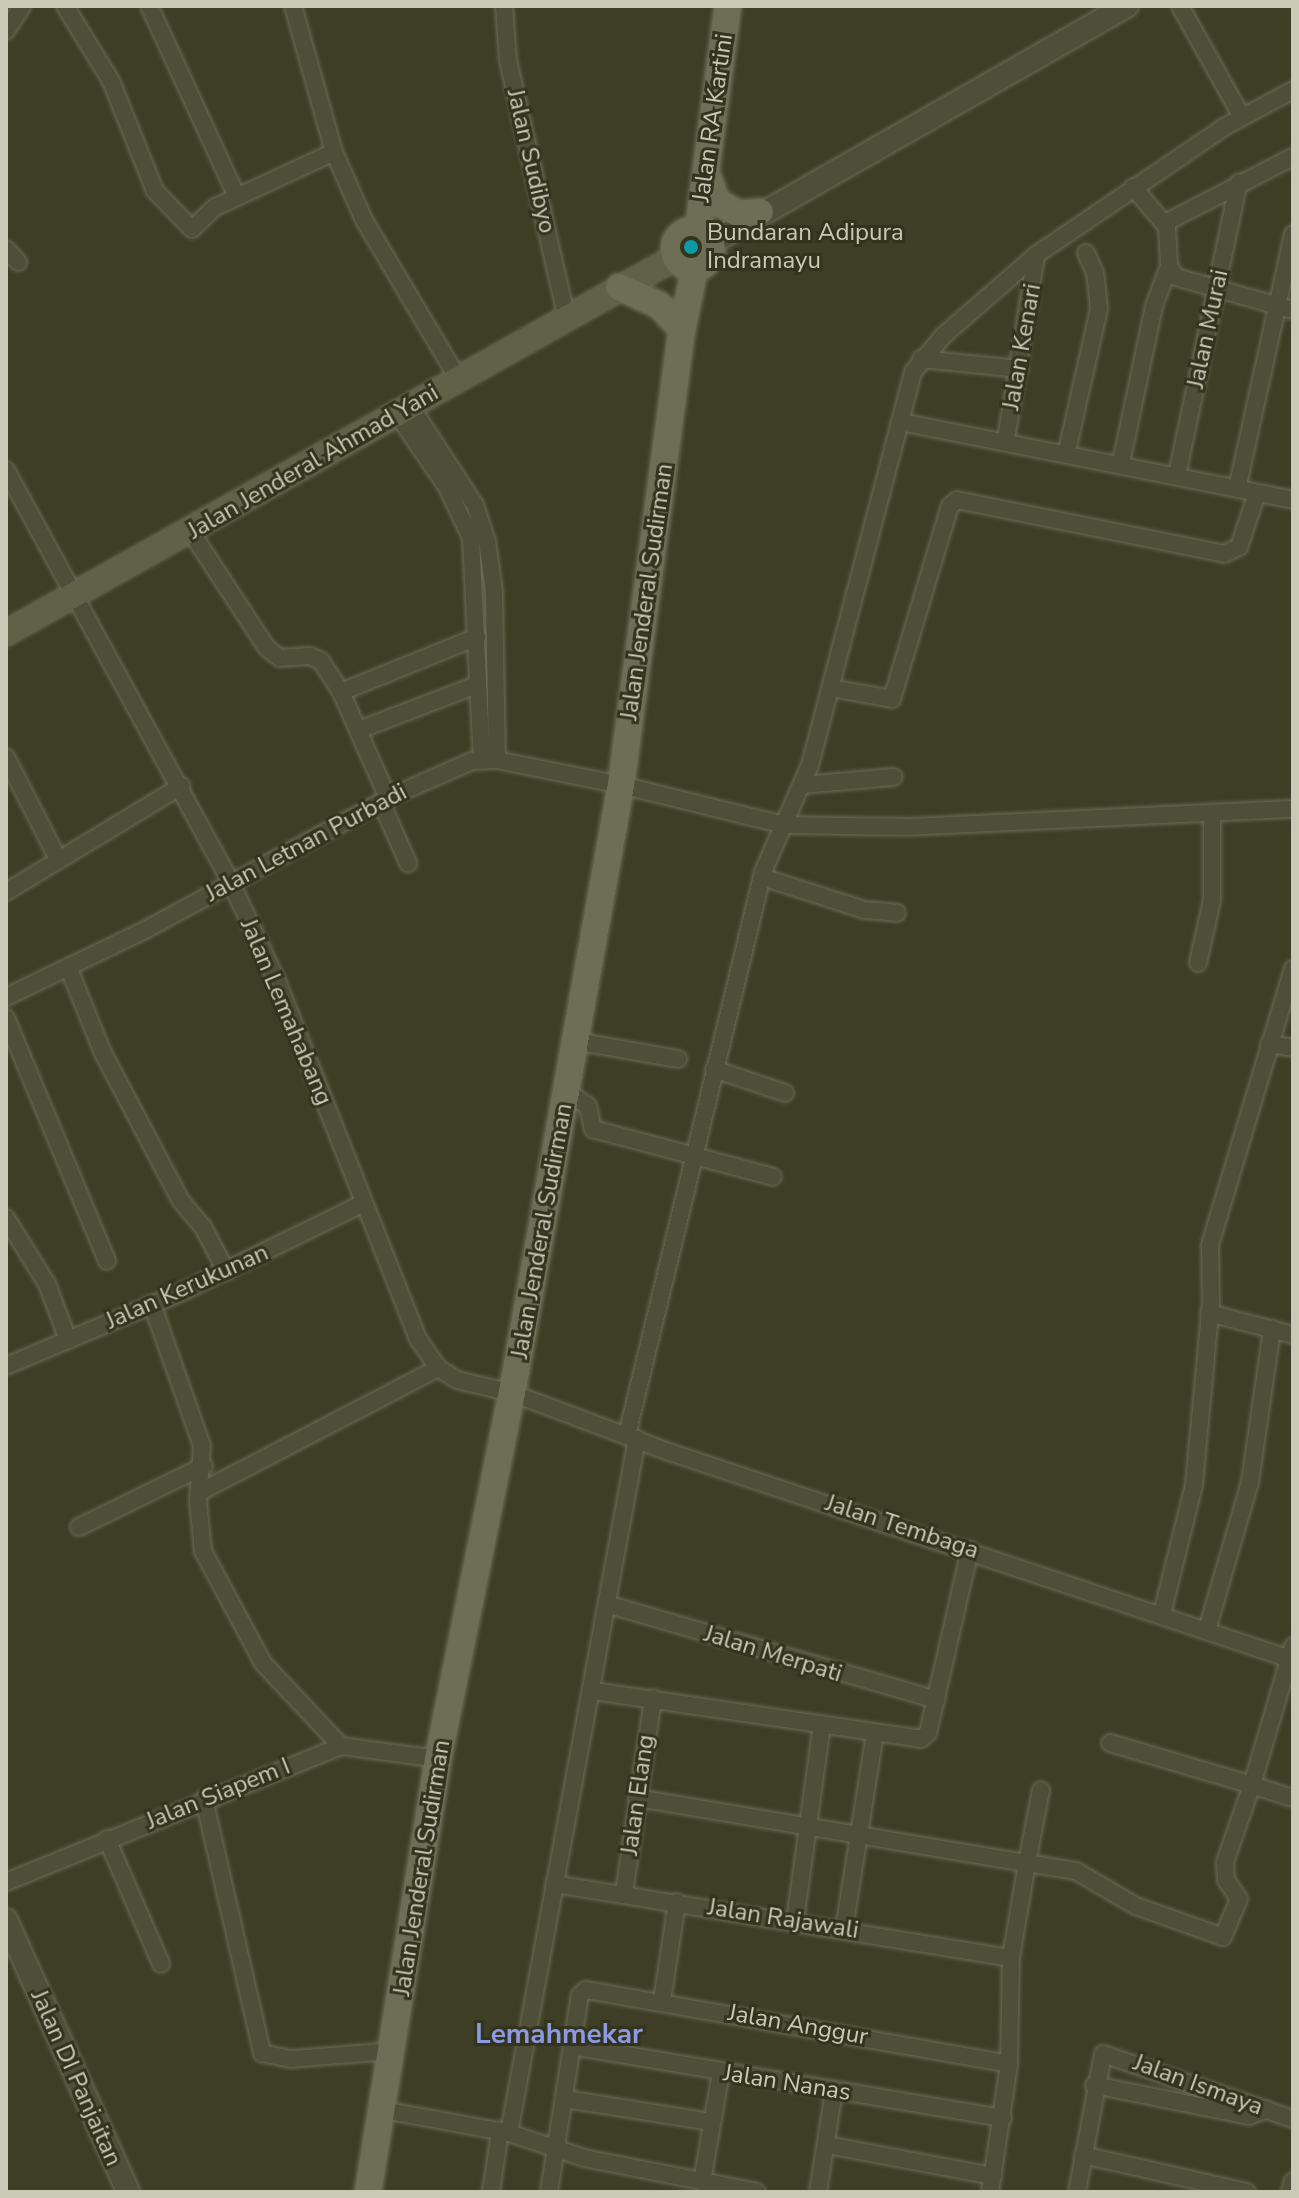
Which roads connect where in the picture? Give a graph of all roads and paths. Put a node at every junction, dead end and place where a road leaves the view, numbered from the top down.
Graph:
1 (22, 6) edge
2 (65, 6) edge
3 (149, 6) edge
4 (293, 6) edge
5 (504, 6) edge
6 (728, 6) edge
7 (1127, 6) edge
8 (1180, 6) edge
9 (6, 31) edge
10 (1293, 90) edge
11 (1242, 117) junction
12 (334, 152) junction
13 (1293, 157) edge
14 (706, 172) junction
15 (1239, 182) junction
16 (1133, 187) junction
17 (237, 197) junction
18 (760, 212) junction
19 (1165, 223) junction
20 (1293, 234) edge
21 (704, 236) junction
22 (6, 249) edge
23 (1086, 253) dead end
24 (1036, 255) junction
25 (18, 262) dead end
26 (685, 262) junction
27 (1169, 266) junction
28 (619, 287) junction
29 (1217, 292) junction
30 (1285, 309) edge
31 (566, 316) junction
32 (682, 330) junction
33 (921, 359) junction
34 (1019, 369) junction
35 (458, 378) junction
36 (404, 410) junction
37 (900, 422) junction
38 (1006, 439) junction
39 (1067, 451) junction
40 (1121, 463) junction
41 (6, 470) edge
42 (1177, 475) junction
43 (1237, 489) junction
44 (1257, 493) junction
45 (1293, 500) edge
46 (191, 532) junction
47 (76, 595) junction
48 (6, 633) edge
49 (477, 637) junction
50 (476, 685) junction
51 (831, 688) junction
52 (341, 692) junction
53 (359, 730) junction
54 (6, 757) edge
55 (489, 760) junction
56 (894, 777) dead end
57 (621, 785) junction
58 (181, 786) junction
59 (798, 793) junction
60 (384, 800) junction
61 (1293, 809) edge
62 (1212, 813) junction
63 (786, 820) junction
64 (58, 859) junction
65 (408, 863) dead end
66 (762, 877) junction
67 (232, 885) junction
68 (6, 892) edge
69 (897, 913) dead end
70 (1198, 963) dead end
71 (69, 969) junction
72 (1293, 969) edge
73 (6, 997) edge
74 (6, 1018) edge
75 (575, 1041) junction
76 (1269, 1044) junction
77 (1293, 1048) edge
78 (678, 1059) dead end
79 (714, 1069) junction
80 (567, 1091) junction
81 (785, 1093) dead end
82 (696, 1153) junction
83 (773, 1177) dead end
84 (364, 1203) junction
85 (6, 1218) edge
86 (107, 1261) dead end
87 (226, 1271) junction
88 (152, 1304) junction
89 (1209, 1313) junction
90 (1272, 1329) junction
91 (1293, 1335) edge
92 (68, 1340) junction
93 (6, 1366) edge
94 (438, 1368) junction
95 (512, 1393) junction
96 (632, 1437) junction
97 (204, 1466) junction
98 (200, 1492) junction
99 (79, 1527) dead end
100 (970, 1550) junction
101 (610, 1605) junction
102 (1162, 1614) junction
103 (1207, 1630) junction
104 (1290, 1658) edge
105 (593, 1691) junction
106 (653, 1698) junction
107 (936, 1700) junction
108 (822, 1724) junction
109 (875, 1733) junction
110 (1110, 1743) dead end
111 (341, 1746) junction
112 (438, 1759) junction
113 (1252, 1785) junction
114 (1041, 1790) dead end
115 (637, 1798) junction
116 (1293, 1798) edge
117 (204, 1799) junction
118 (806, 1825) junction
119 (858, 1833) junction
120 (107, 1839) junction
121 (1027, 1863) junction
122 (6, 1882) edge
123 (554, 1884) junction
124 (624, 1893) junction
125 (677, 1902) junction
126 (6, 1920) edge
127 (795, 1921) junction
128 (844, 1929) junction
129 (1011, 1958) junction
130 (161, 1964) dead end
131 (662, 2001) junction
132 (572, 2046) junction
133 (393, 2051) junction
134 (1009, 2064) junction
135 (721, 2072) junction
136 (1094, 2085) junction
137 (834, 2091) junction
138 (565, 2099) junction
139 (1267, 2109) junction
140 (383, 2110) junction
141 (1003, 2118) junction
142 (1293, 2119) edge
143 (712, 2122) junction
144 (504, 2132) junction
145 (556, 2144) junction
146 (827, 2145) junction
147 (1083, 2155) junction
148 (702, 2182) junction
149 (991, 2184) edge
150 (128, 2192) edge
151 (368, 2192) edge
152 (491, 2192) edge
153 (549, 2192) edge
154 (757, 2192) edge
155 (818, 2192) edge
156 (1077, 2192) edge
157 (1247, 2192) edge

1 - 9 street
2 - 17 street
3 - 17 street
4 - 12 street
5 - 31 street, Jalan Sudibyo
6 - 14 main road, Jalan RA Kartini
7 - 18 street
8 - 11 street
10 - 11 street
11 - 16 street
12 - 17 street
12 - 35 street
13 - 15 street
14 - 18 main road
14 - 21 main road, Jalan RA Kartini
15 - 19 street
15 - 29 street, Jalan Murai
16 - 19 street
16 - 24 street
18 - 21 street
19 - 27 street
20 - 30 street
21 - 26 main road
22 - 25 street
23 - 39 street
24 - 33 street
24 - 34 street, Jalan Kenari
26 - 28 main road, Jalan Jenderal Ahmad Yani
26 - 32 main road, Jalan Jenderal Sudirman
27 - 29 street
27 - 40 street
28 - 31 main road, Jalan Jenderal Ahmad Yani
28 - 32 main road
29 - 30 street
29 - 42 street, Jalan Murai
30 - 43 street
31 - 35 main road, Jalan Jenderal Ahmad Yani
32 - 57 main road, Jalan Jenderal Sudirman
33 - 34 street
33 - 37 street
34 - 38 street, Jalan Kenari
35 - 36 main road, Jalan Jenderal Ahmad Yani
36 - 46 main road, Jalan Jenderal Ahmad Yani
36 - 49 street
36 - 55 street
37 - 38 street
37 - 51 street
38 - 39 street
39 - 40 street
40 - 42 street
41 - 47 street, Jalan Lemahabang
42 - 43 street
43 - 44 street
44 - 45 street
44 - 51 street
46 - 47 main road, Jalan Jenderal Ahmad Yani
46 - 52 street
47 - 48 main road, Jalan Jenderal Ahmad Yani
47 - 58 street, Jalan Lemahabang
49 - 50 street
49 - 52 street
50 - 53 street
50 - 55 street
51 - 59 street
52 - 53 street
53 - 60 street
54 - 64 street
55 - 57 street, Jalan Letnan Purbadi
55 - 60 street, Jalan Letnan Purbadi
56 - 59 street
57 - 63 street, Jalan Letnan Purbadi
57 - 75 main road, Jalan Jenderal Sudirman
58 - 64 street
58 - 67 street, Jalan Lemahabang
59 - 63 street
60 - 65 street
60 - 67 street, Jalan Letnan Purbadi
61 - 62 street, Jalan Letnan Purbadi
62 - 63 street, Jalan Letnan Purbadi
62 - 70 street
63 - 66 street
64 - 68 street
66 - 69 street
66 - 79 street
67 - 71 street, Jalan Letnan Purbadi
67 - 84 street, Jalan Lemahabang
71 - 73 street, Jalan Letnan Purbadi
71 - 87 street
72 - 76 street
74 - 86 street
75 - 78 street
75 - 80 main road, Jalan Jenderal Sudirman
76 - 77 street
76 - 89 street
79 - 81 street
79 - 82 street
80 - 82 street
80 - 95 main road, Jalan Jenderal Sudirman
82 - 83 street
82 - 96 street
84 - 87 street, Jalan Kerukunan
84 - 94 street, Jalan Lemahabang
85 - 92 street
87 - 88 street, Jalan Kerukunan
88 - 92 street, Jalan Kerukunan
88 - 97 street
89 - 90 street
89 - 102 street
90 - 91 street
90 - 103 street
92 - 93 street, Jalan Kerukunan
94 - 95 street
94 - 98 street
95 - 96 street, Jalan Tembaga
95 - 112 main road, Jalan Jenderal Sudirman
96 - 100 street, Jalan Tembaga
96 - 101 street
97 - 98 street
97 - 99 street
98 - 111 street
100 - 102 street, Jalan Tembaga
100 - 107 street
101 - 105 street
101 - 107 street, Jalan Merpati
102 - 103 street, Jalan Tembaga
103 - 104 street, Jalan Tembaga
104 - 113 street
105 - 106 street
105 - 123 street
106 - 108 street
106 - 115 street, Jalan Elang
107 - 109 street
108 - 109 street
108 - 118 street
109 - 119 street
110 - 113 street
111 - 112 street, Jalan Siapem I
111 - 117 street, Jalan Siapem I
112 - 133 main road, Jalan Jenderal Sudirman
113 - 116 street
113 - 121 street
114 - 121 street
115 - 118 street
115 - 124 street, Jalan Elang
117 - 120 street, Jalan Siapem I
117 - 133 street
118 - 119 street
118 - 127 street
119 - 121 street
119 - 128 street
120 - 122 street, Jalan Siapem I
120 - 130 street
121 - 129 street
123 - 124 street, Jalan Rajawali
123 - 144 street
124 - 125 street, Jalan Rajawali
125 - 127 street, Jalan Rajawali
125 - 131 street
126 - 150 street, Jalan DI Panjaitan
127 - 128 street, Jalan Rajawali
128 - 129 street, Jalan Rajawali
129 - 134 street
131 - 132 street, Jalan Anggur
131 - 134 street, Jalan Anggur
132 - 135 street, Jalan Nanas
132 - 138 street
133 - 140 main road, Jalan Jenderal Sudirman
134 - 141 street
135 - 137 street, Jalan Nanas
135 - 143 street
136 - 139 street
136 - 139 street, Jalan Ismaya
136 - 147 street
137 - 141 street, Jalan Nanas
137 - 146 street
138 - 143 street
138 - 145 street
139 - 142 street, Jalan Ismaya
140 - 144 street
140 - 151 main road, Jalan Jenderal Sudirman
141 - 149 street
143 - 148 street
144 - 145 street
144 - 152 street
145 - 148 street
145 - 153 street
146 - 149 street
146 - 155 street
147 - 156 street
147 - 157 street
148 - 154 street

